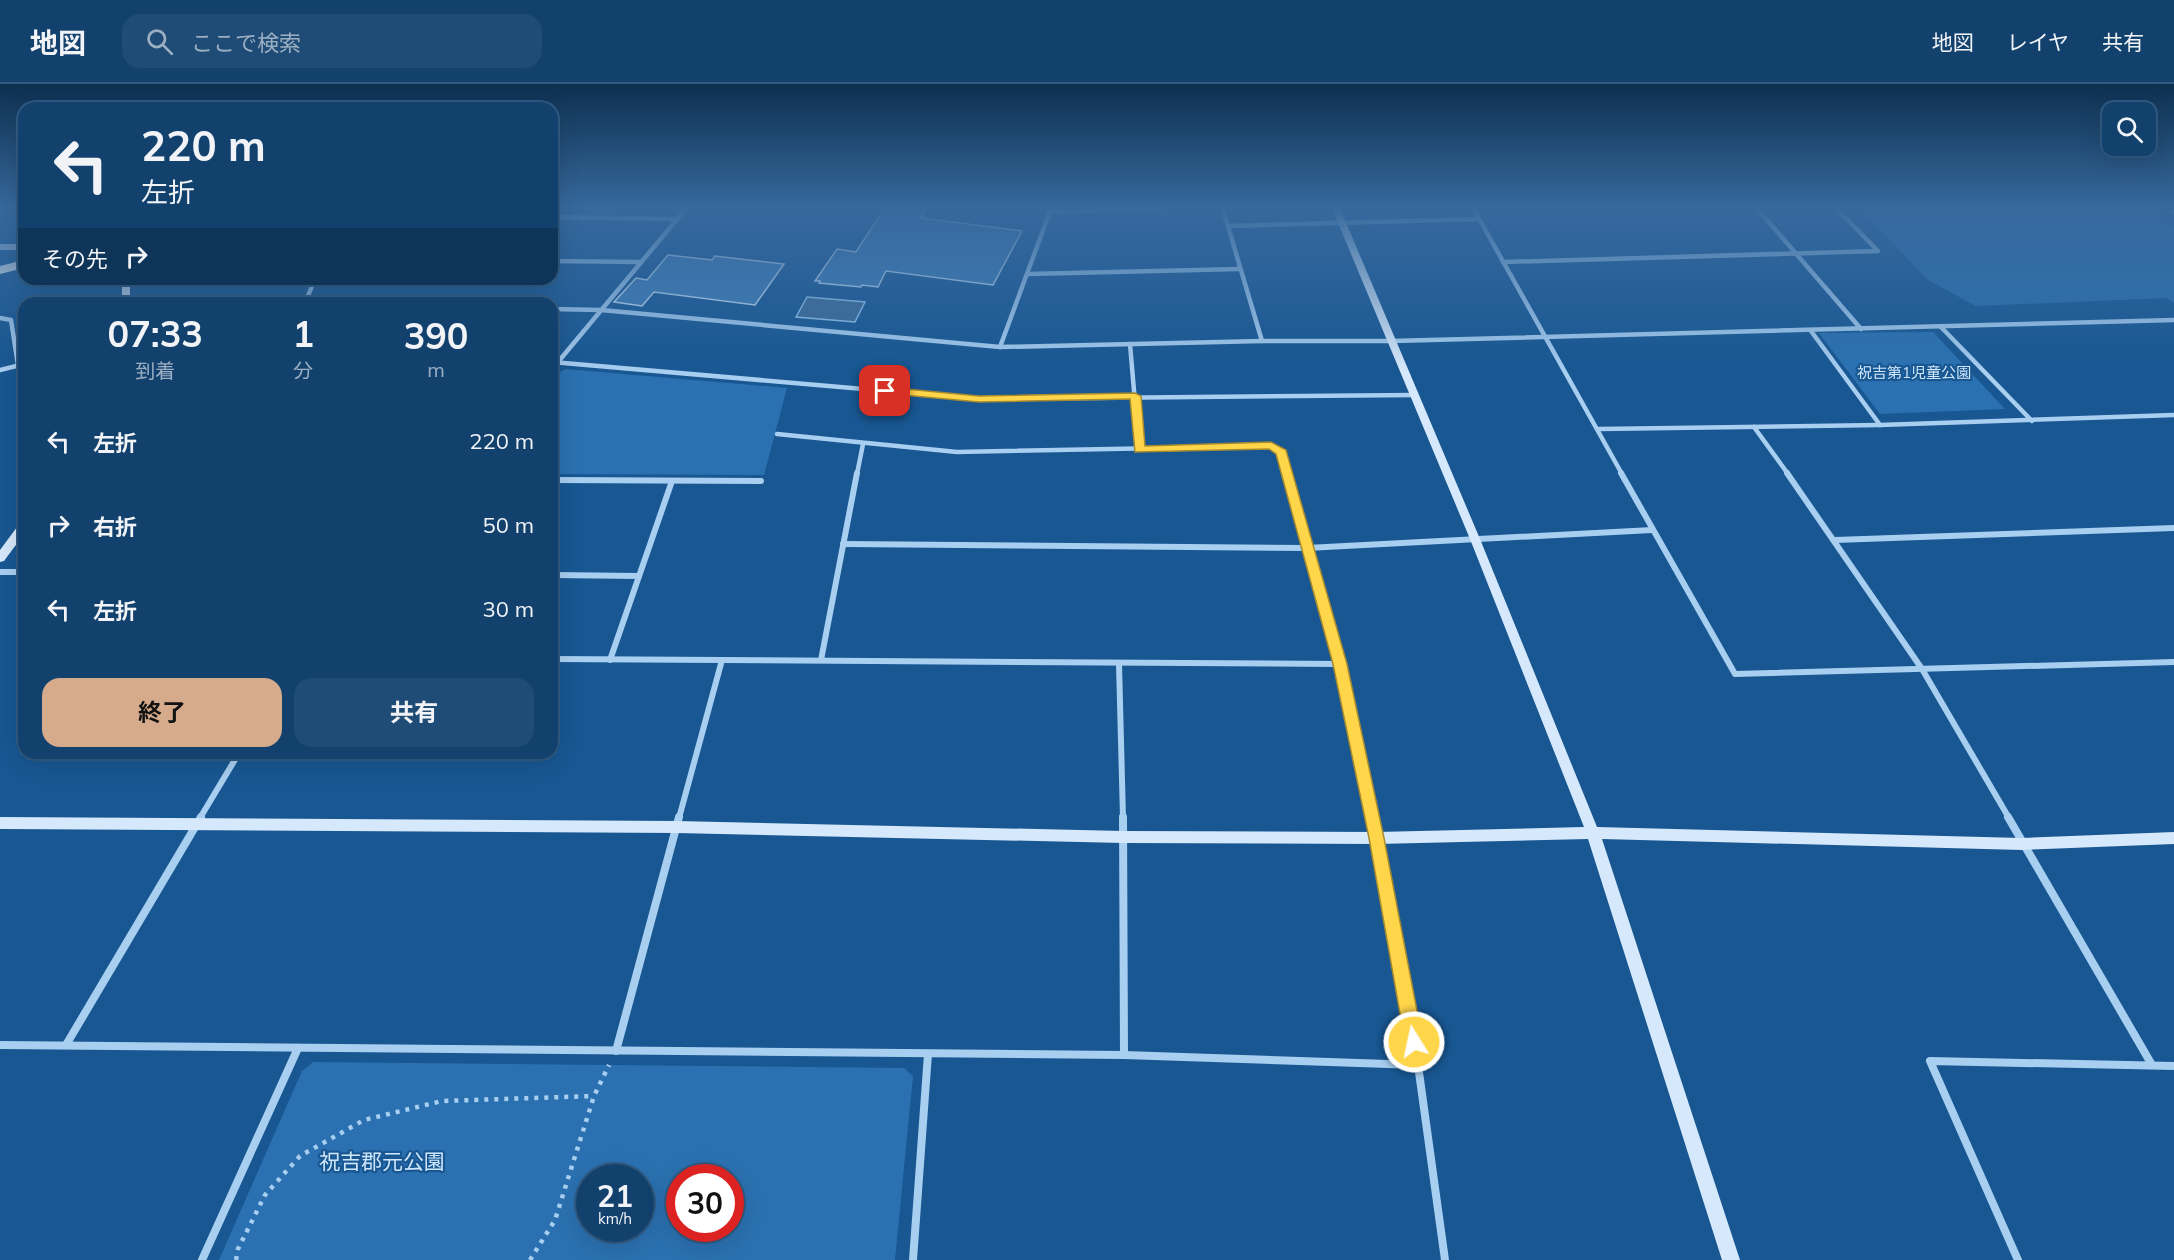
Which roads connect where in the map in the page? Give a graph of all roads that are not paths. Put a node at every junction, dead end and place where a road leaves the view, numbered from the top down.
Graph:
1 (558, 261) edge
2 (1033, 261) edge
3 (1237, 261) edge
4 (1357, 261) edge
5 (1544, 261) edge
6 (1802, 261) edge
7 (641, 262) joint
8 (1503, 262) joint
9 (18, 266) edge
10 (1239, 269) junction
11 (0, 270) edge
12 (1028, 274) junction
13 (558, 309) edge
14 (601, 310) junction
15 (0, 318) edge
16 (2174, 320) edge
17 (1941, 327) junction
18 (1861, 329) junction
19 (1811, 331) junction
20 (1543, 336) junction
21 (1262, 341) junction
22 (1391, 341) junction
23 (1130, 344) junction
24 (1000, 347) junction
25 (18, 351) edge
26 (558, 359) edge
27 (558, 362) edge
28 (18, 365) edge
29 (0, 370) edge
30 (1415, 395) junction
31 (1135, 396) junction
32 (2174, 415) edge
33 (2032, 421) junction
34 (1880, 425) junction
35 (1754, 427) junction
36 (1599, 429) junction
37 (777, 434) dead end
38 (863, 444) junction
39 (1139, 449) junction
40 (558, 480) edge
41 (672, 481) junction
42 (761, 481) dead end
43 (2174, 528) edge
44 (1652, 530) junction
45 (18, 534) edge
46 (1475, 539) junction
47 (1835, 540) junction
48 (843, 544) junction
49 (1307, 548) junction
50 (0, 558) edge
51 (0, 572) edge
52 (18, 572) edge
53 (558, 575) edge
54 (639, 576) junction
55 (558, 659) edge
56 (610, 660) junction
57 (722, 660) junction
58 (820, 660) junction
59 (2174, 662) edge
60 (1119, 664) junction
61 (1340, 664) junction
62 (1922, 669) junction
63 (236, 759) edge
64 (0, 823) edge
65 (198, 824) junction
66 (677, 827) junction
67 (1593, 833) junction
68 (1123, 837) junction
69 (1377, 838) junction
70 (2174, 838) edge
71 (2022, 843) junction
72 (0, 1045) edge
73 (66, 1045) junction
74 (298, 1048) junction
75 (616, 1050) junction
76 (928, 1054) junction
77 (1124, 1055) junction
78 (1418, 1065) junction
79 (2152, 1065) junction
80 (2174, 1065) edge
81 (202, 1260) edge
82 (913, 1260) edge
83 (1445, 1260) edge
84 (1731, 1260) edge
85 (2018, 1260) edge

1 - 7 street
2 - 12 street
3 - 10 street
4 - 22 street
5 - 8 street
6 - 18 street
7 - 14 street
8 - 20 street
9 - 11 highway
10 - 12 street
10 - 21 street
12 - 24 street
13 - 14 street
14 - 24 street
14 - 26 street
15 - 25 street
16 - 17 street
17 - 18 street
17 - 33 street
18 - 19 street
19 - 20 street
19 - 34 street
20 - 22 street
20 - 36 street
21 - 22 street
21 - 23 street
22 - 30 street
23 - 24 street
23 - 31 street
27 - 31 street
28 - 29 street
30 - 31 street
30 - 46 street
31 - 39 street
32 - 33 street
33 - 34 street
34 - 35 street
35 - 36 street
35 - 47 street
36 - 44 street
37 - 38 street
38 - 39 street
38 - 48 street
39 - 49 street
40 - 41 street
41 - 42 street
41 - 54 street
43 - 47 street
44 - 46 street
44 - 62 street
45 - 50 street
46 - 49 street
46 - 67 street
47 - 62 street
48 - 49 street
48 - 58 street
49 - 61 street
51 - 52 street
53 - 54 street
54 - 56 street
55 - 56 street
56 - 57 street
57 - 58 street
57 - 66 street
58 - 60 street
59 - 62 street
60 - 61 street
60 - 68 street
61 - 69 street
62 - 71 street
63 - 65 street
64 - 65 street
65 - 66 street
65 - 73 street
66 - 68 street
66 - 75 street
67 - 69 street
67 - 71 street
67 - 84 street
68 - 69 street
68 - 77 street
69 - 78 street
70 - 71 street
71 - 79 street
72 - 73 street
73 - 74 street
74 - 75 street
74 - 81 street
75 - 76 street
76 - 77 street
76 - 82 street
77 - 78 street
78 - 83 street
79 - 80 street
79 - 85 street

